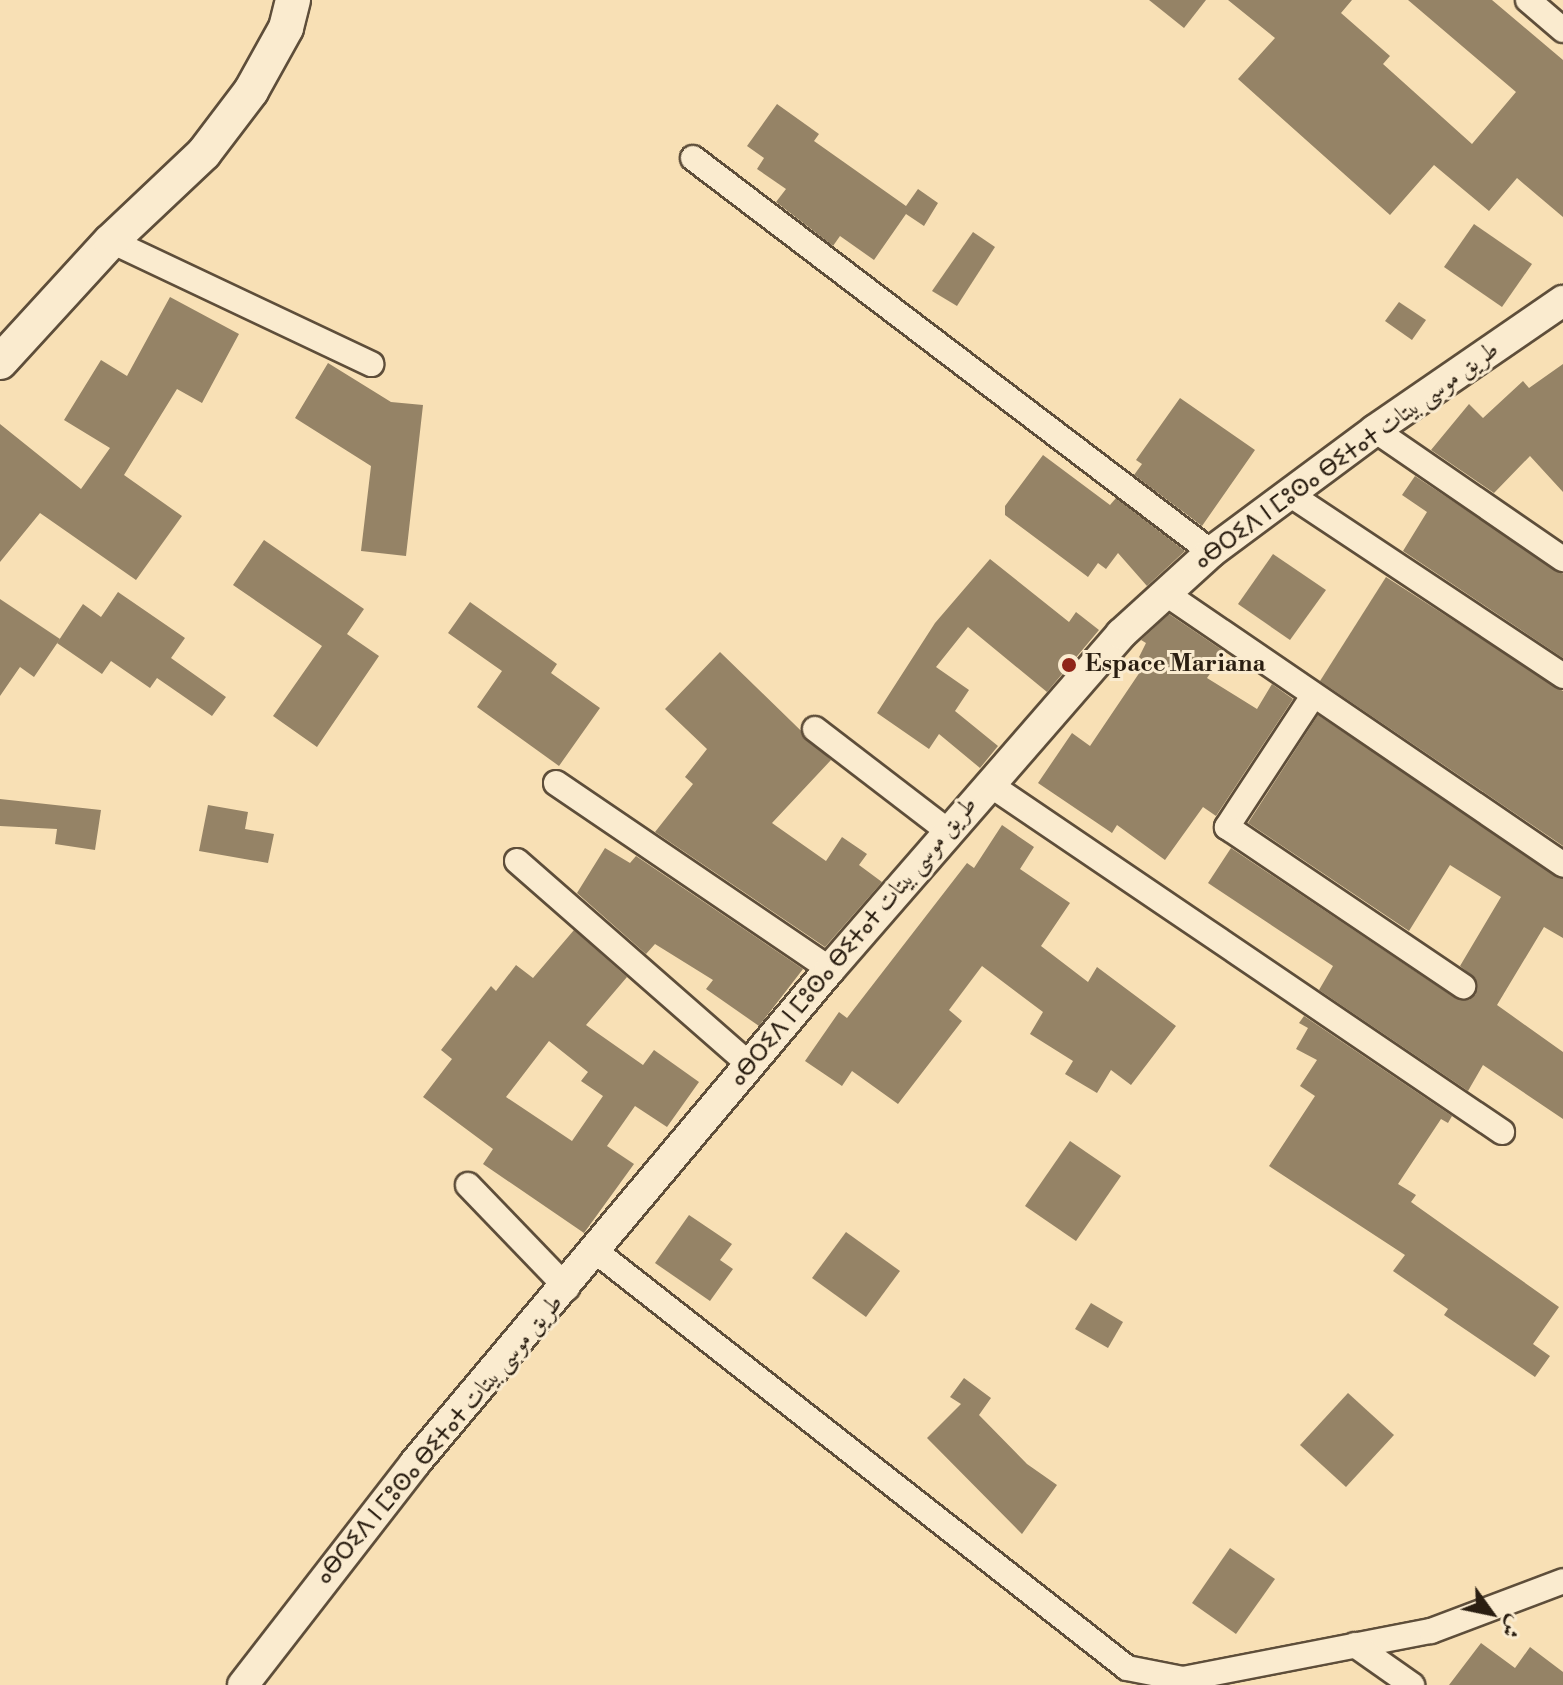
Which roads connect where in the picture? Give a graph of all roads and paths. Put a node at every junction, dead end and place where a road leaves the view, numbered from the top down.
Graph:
1 (293, 0) edge
2 (1528, 0) edge
3 (1563, 30) edge
4 (693, 158) dead end
5 (111, 241) junction
6 (1563, 301) edge
7 (0, 362) edge
8 (371, 364) dead end
9 (1375, 430) junction
10 (1291, 495) junction
11 (1211, 552) junction
12 (1563, 559) edge
13 (1165, 593) junction
14 (1563, 676) edge
15 (1313, 696) junction
16 (815, 729) dead end
17 (556, 783) dead end
18 (989, 784) junction
19 (949, 832) junction
20 (517, 861) dead end
21 (1563, 864) edge
22 (830, 969) junction
23 (1463, 986) dead end
24 (750, 1065) junction
25 (1502, 1132) dead end
26 (468, 1185) dead end
27 (594, 1250) junction
28 (567, 1288) junction
29 (1563, 1581) edge
30 (1355, 1645) junction
31 (243, 1685) edge
32 (1412, 1685) edge

1 - 5 main road
2 - 3 street
4 - 11 street
5 - 7 main road
5 - 8 street
6 - 9 street, ⴰⴱⵔⵉⴷ ⵏ ⵎⵓⵙⴰ ⴱⵉⵜⴰⵜ طريق موسى بيتات
9 - 10 street, ⴰⴱⵔⵉⴷ ⵏ ⵎⵓⵙⴰ ⴱⵉⵜⴰⵜ طريق موسى بيتات
9 - 12 street
10 - 11 street, ⴰⴱⵔⵉⴷ ⵏ ⵎⵓⵙⴰ ⴱⵉⵜⴰⵜ طريق موسى بيتات
10 - 14 street
11 - 13 street, ⴰⴱⵔⵉⴷ ⵏ ⵎⵓⵙⴰ ⴱⵉⵜⴰⵜ طريق موسى بيتات
13 - 15 street
13 - 18 street, ⴰⴱⵔⵉⴷ ⵏ ⵎⵓⵙⴰ ⴱⵉⵜⴰⵜ طريق موسى بيتات
15 - 21 street
15 - 23 street
16 - 19 street
17 - 22 street
18 - 19 street, ⴰⴱⵔⵉⴷ ⵏ ⵎⵓⵙⴰ ⴱⵉⵜⴰⵜ طريق موسى بيتات
18 - 25 street
19 - 22 street, ⴰⴱⵔⵉⴷ ⵏ ⵎⵓⵙⴰ ⴱⵉⵜⴰⵜ طريق موسى بيتات
20 - 24 street
22 - 24 street, ⴰⴱⵔⵉⴷ ⵏ ⵎⵓⵙⴰ ⴱⵉⵜⴰⵜ طريق موسى بيتات
24 - 27 street, ⴰⴱⵔⵉⴷ ⵏ ⵎⵓⵙⴰ ⴱⵉⵜⴰⵜ طريق موسى بيتات
26 - 28 street
27 - 28 street, ⴰⴱⵔⵉⴷ ⵏ ⵎⵓⵙⴰ ⴱⵉⵜⴰⵜ طريق موسى بيتات
27 - 30 street
28 - 31 street, ⴰⴱⵔⵉⴷ ⵏ ⵎⵓⵙⴰ ⴱⵉⵜⴰⵜ طريق موسى بيتات
29 - 30 street
30 - 32 street

